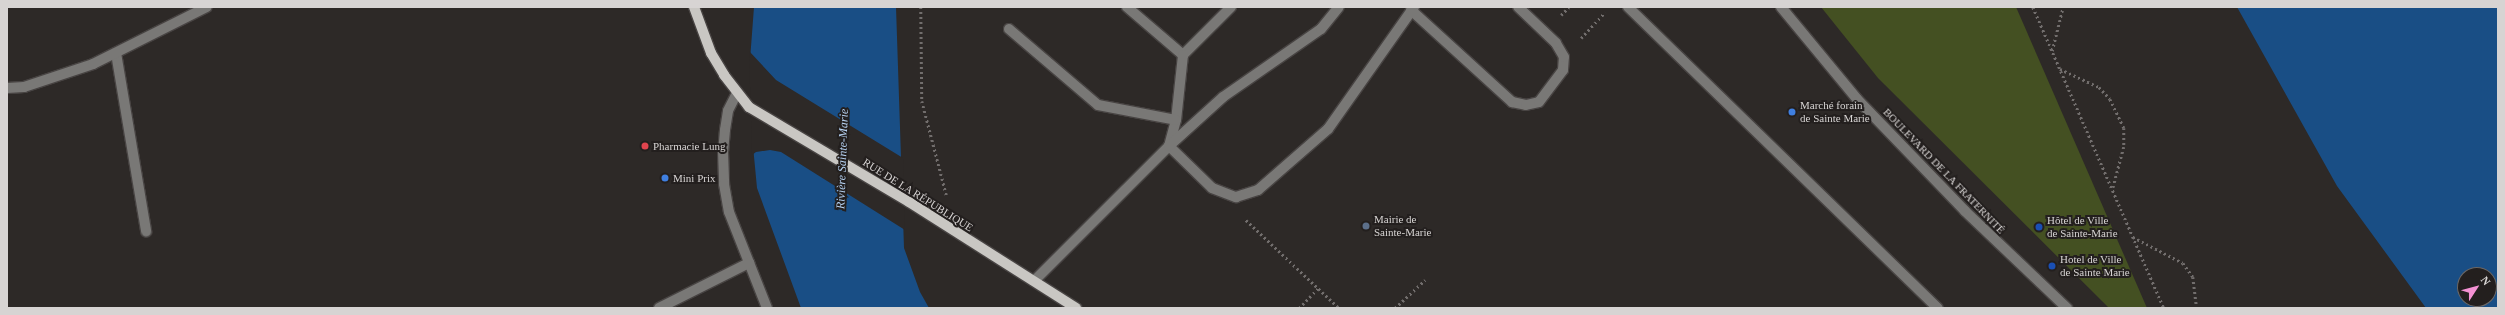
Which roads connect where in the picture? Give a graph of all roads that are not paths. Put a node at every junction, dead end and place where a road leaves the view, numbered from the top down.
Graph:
1 (207, 7) edge
2 (694, 7) edge
3 (1127, 7) edge
4 (1231, 7) edge
5 (1339, 7) edge
6 (1518, 7) edge
7 (1628, 7) edge
8 (1781, 7) edge
9 (1413, 8) edge
10 (1009, 29) dead end
11 (116, 52) junction
12 (1183, 55) junction
13 (7, 88) edge
14 (737, 93) junction
15 (1176, 120) junction
16 (1169, 146) junction
17 (146, 231) dead end
18 (749, 263) junction
19 (1034, 281) junction
20 (659, 308) edge
21 (768, 308) edge
22 (1076, 308) edge
23 (1938, 308) edge
24 (2067, 308) edge

1 - 11 street
2 - 14 main road, RUE DE LA RÉPUBLIQUE
3 - 12 street
4 - 12 street
5 - 16 street
6 - 9 street
7 - 23 street
8 - 24 street, BOULEVARD DE LA FRATERNITÉ
9 - 16 street
10 - 15 street
11 - 13 street
11 - 17 street
12 - 15 street
14 - 18 street
14 - 19 main road, RUE DE LA RÉPUBLIQUE
15 - 16 street
16 - 19 street
18 - 20 street
18 - 21 street
19 - 22 main road, RUE DE LA RÉPUBLIQUE

